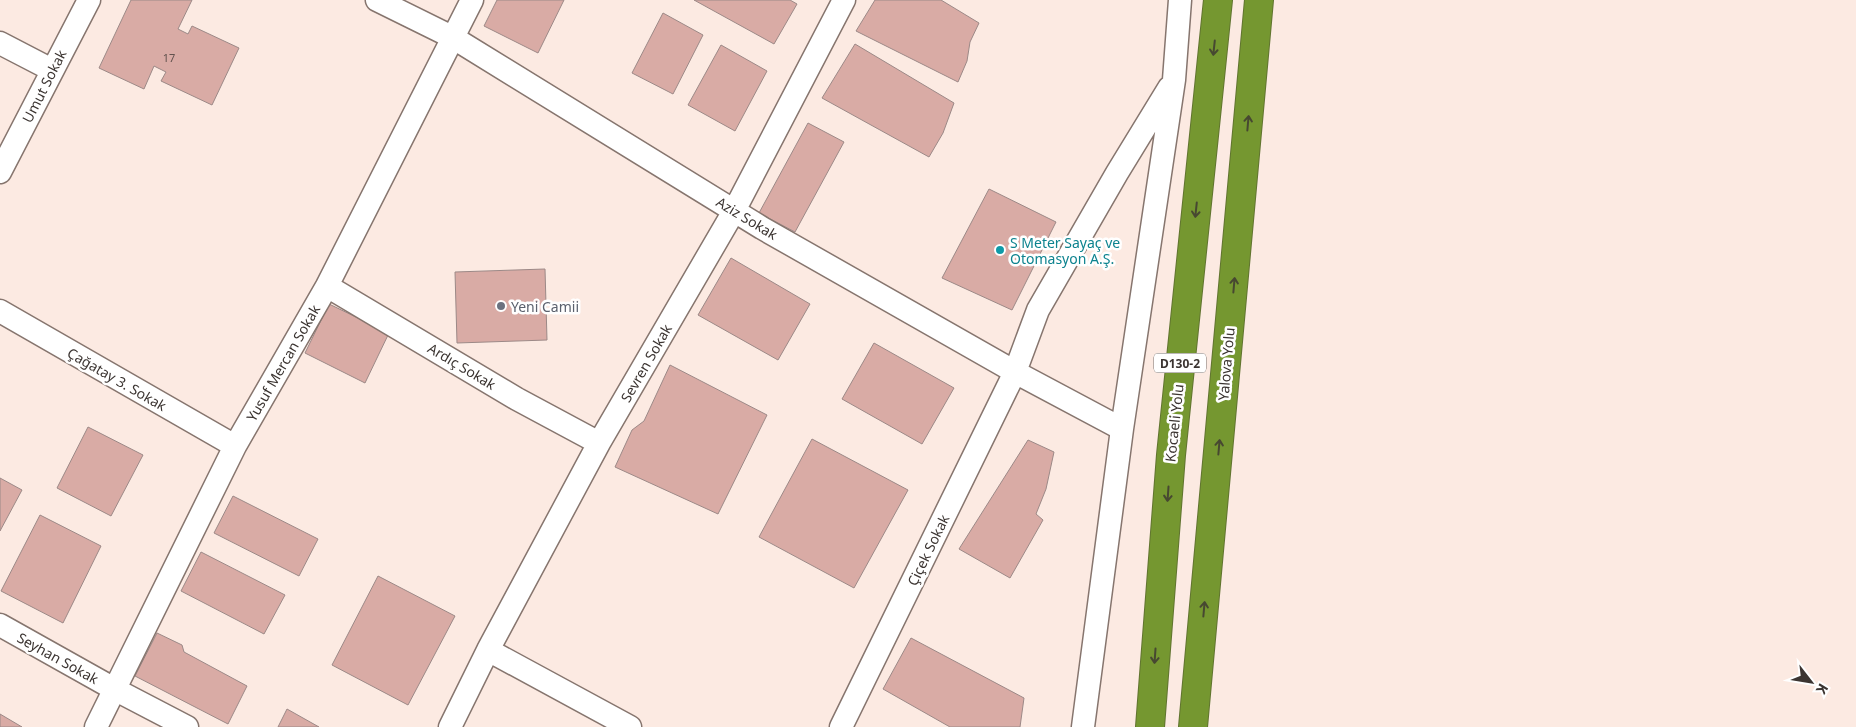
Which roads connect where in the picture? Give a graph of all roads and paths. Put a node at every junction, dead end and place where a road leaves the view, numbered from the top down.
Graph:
1 (89, 0) edge
2 (376, 0) edge
3 (472, 0) edge
4 (844, 0) edge
5 (1180, 0) edge
6 (1218, 0) edge
7 (1259, 0) edge
8 (452, 37) junction
9 (0, 43) edge
10 (52, 70) junction
11 (1174, 80) junction
12 (0, 172) edge
13 (734, 211) junction
14 (327, 286) junction
15 (0, 311) edge
16 (1015, 372) junction
17 (1122, 429) junction
18 (600, 443) junction
19 (235, 446) junction
20 (0, 625) edge
21 (488, 650) junction
22 (116, 690) junction
23 (96, 727) edge
24 (187, 727) edge
25 (450, 727) edge
26 (630, 727) edge
27 (841, 727) edge
28 (1083, 727) edge
29 (1150, 727) edge
30 (1192, 727) edge

1 - 10 street, Umut Sokak
2 - 8 street, Aziz Sokak
3 - 8 street, Yusuf Mercan Sokak
4 - 13 street, Sevren Sokak
5 - 11 street
6 -> 29 highway, Kocaeli̇ Yolu / D130-2
30 -> 7 highway, Yalova Yolu / D130-2
8 - 13 street, Aziz Sokak
8 - 14 street, Yusuf Mercan Sokak
9 - 10 street
10 - 12 street, Umut Sokak
11 - 16 street, Çiçek Sokak
11 - 17 street
13 - 16 street, Aziz Sokak
13 - 18 street, Sevren Sokak
14 - 18 street, Ardıç Sokak
14 - 19 street, Yusuf Mercan Sokak
15 - 19 street, Çağatay 3. Sokak
16 - 17 street, Aziz Sokak
16 - 27 street, Çiçek Sokak
17 - 28 street
18 - 21 street, Sevren Sokak
19 - 22 street, Yusuf Mercan Sokak
20 - 22 street, Seyhan Sokak
21 - 25 street, Sevren Sokak
21 - 26 street
22 - 23 street, Yusuf Mercan Sokak
22 - 24 street, Seyhan Sokak

